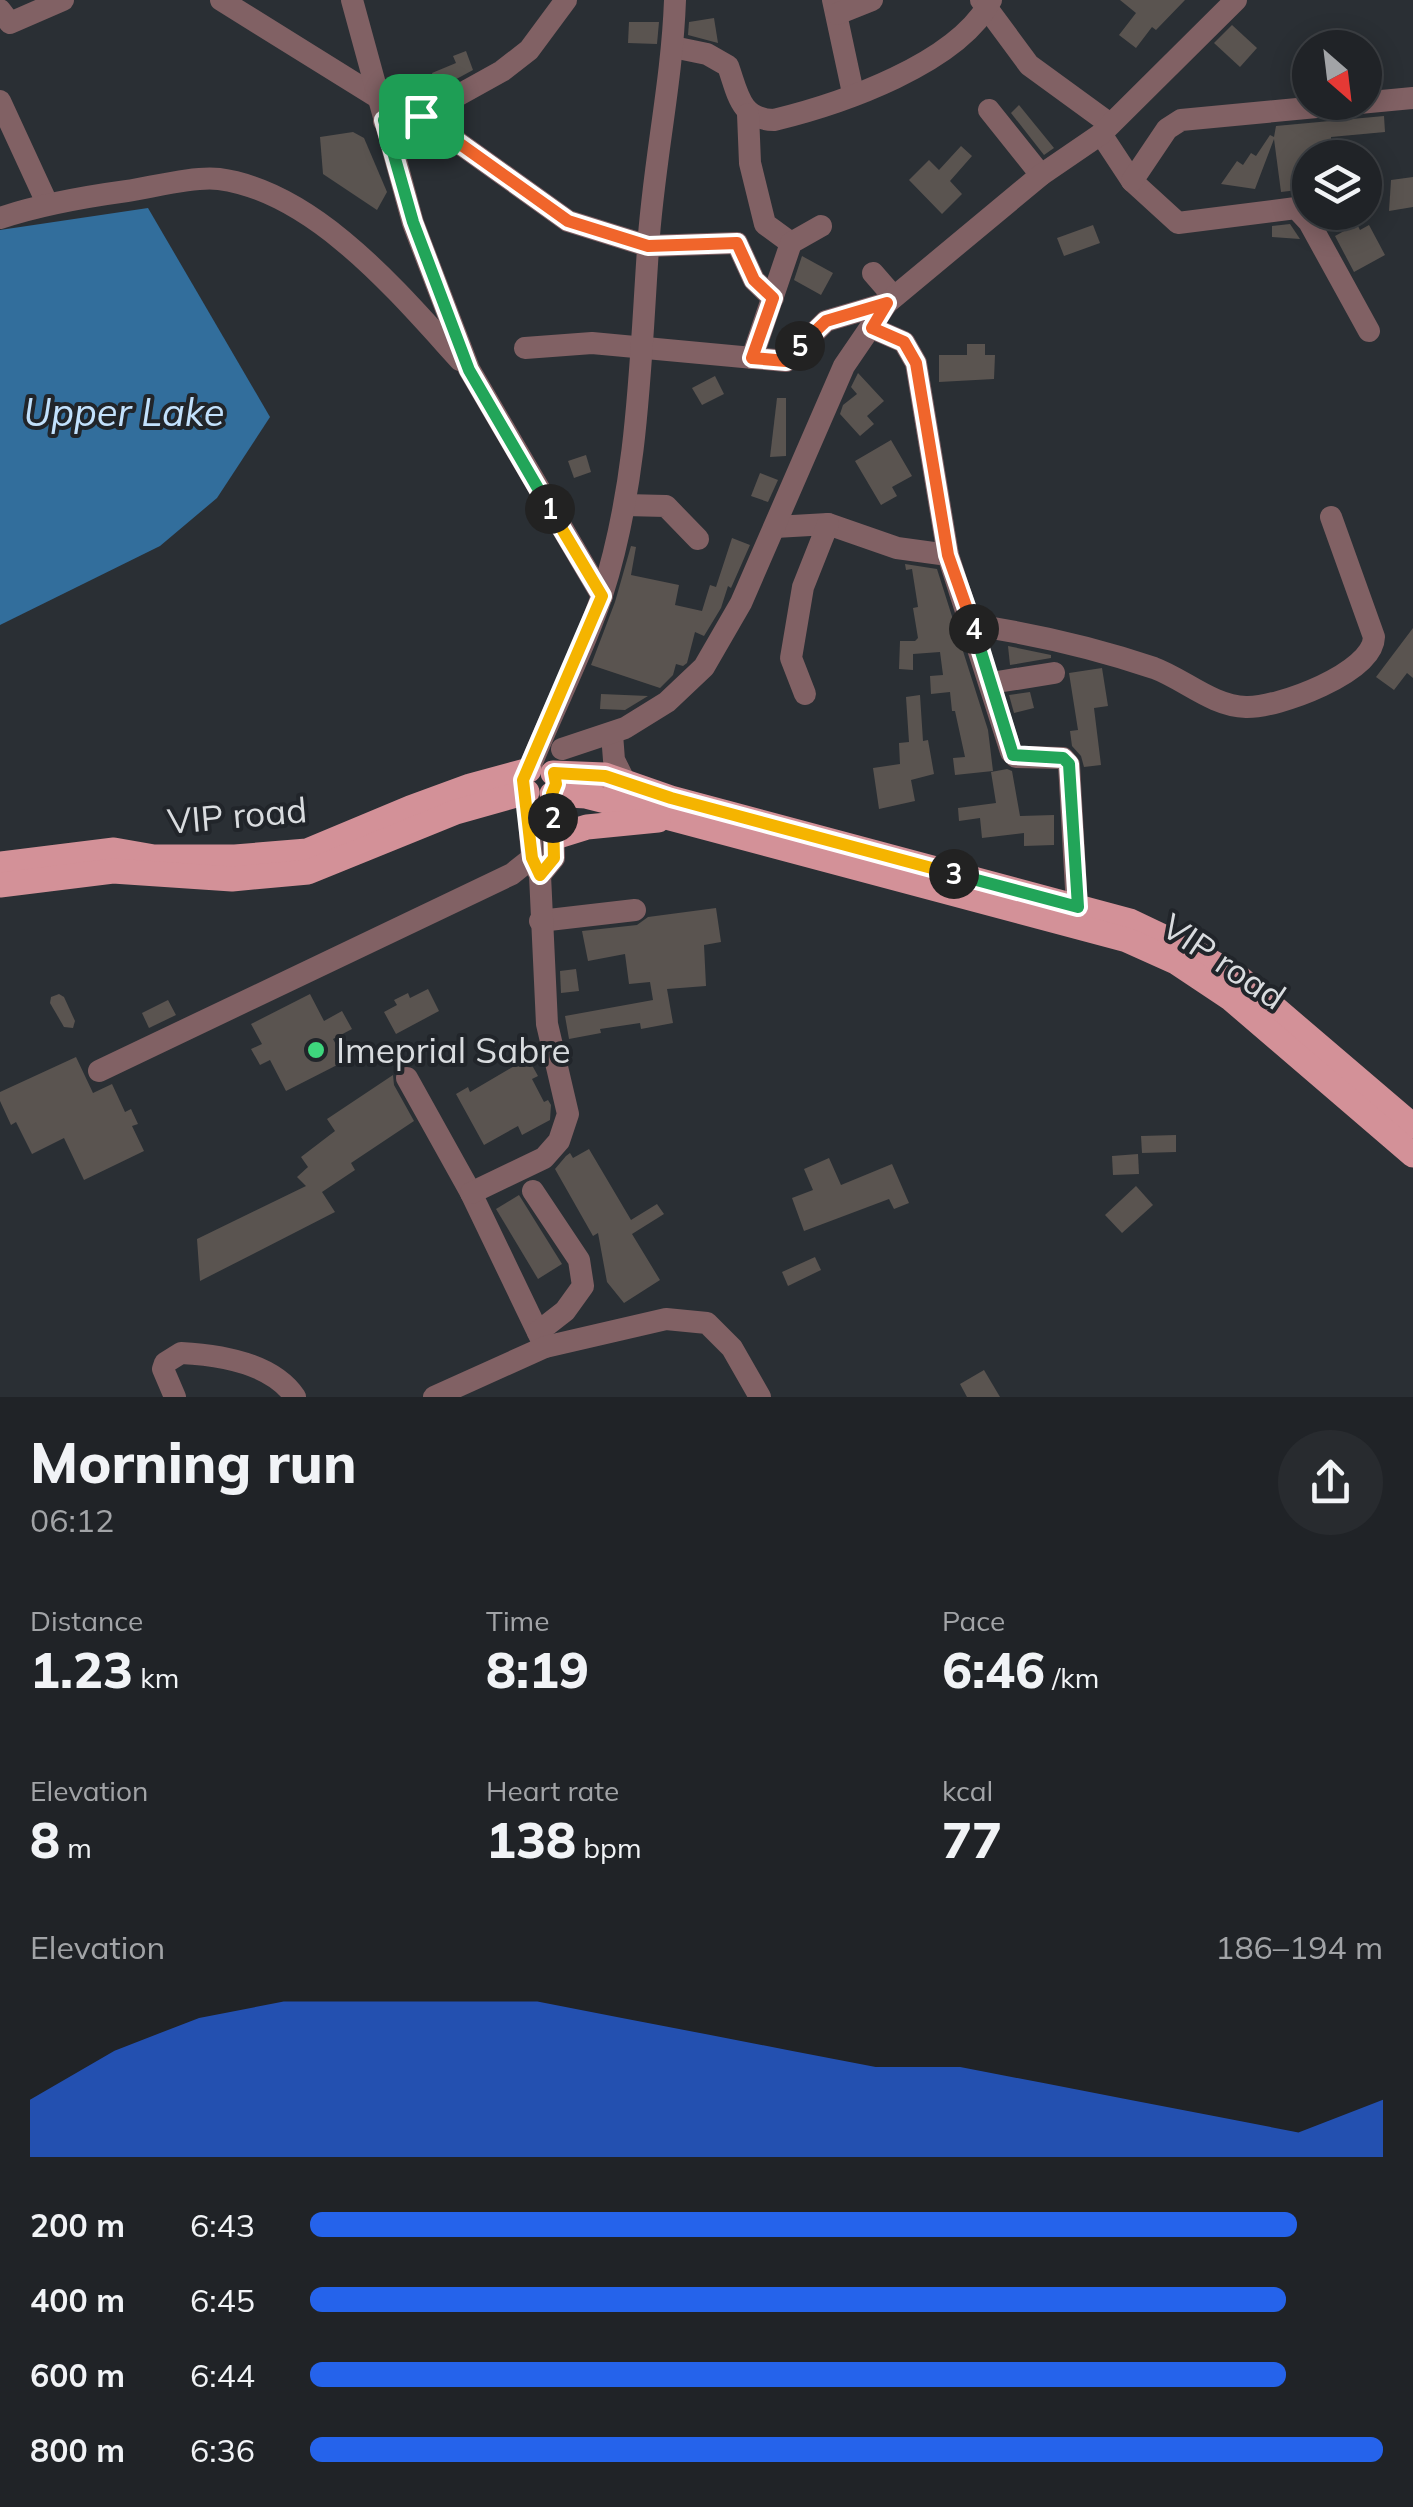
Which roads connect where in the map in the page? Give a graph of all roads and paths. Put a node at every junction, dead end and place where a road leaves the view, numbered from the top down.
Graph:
1 (63, 0) edge
2 (222, 0) edge
3 (352, 0) edge
4 (566, 0) edge
5 (675, 0) edge
6 (872, 0) edge
7 (1236, 0) edge
8 (986, 3) edge
9 (835, 7) edge
10 (0, 10) edge
11 (674, 47) junction
12 (853, 94) junction
13 (377, 97) junction
14 (1413, 98) edge
15 (0, 101) edge
16 (989, 110) dead end
17 (748, 114) junction
18 (421, 116) junction
19 (384, 120) junction
20 (1106, 129) junction
21 (1041, 175) junction
22 (1132, 181) junction
23 (46, 203) junction
24 (0, 218) edge
25 (821, 226) dead end
26 (791, 243) junction
27 (648, 246) junction
28 (873, 273) dead end
29 (773, 298) junction
30 (890, 300) junction
31 (872, 328) junction
32 (1369, 331) dead end
33 (525, 348) dead end
34 (644, 349) junction
35 (752, 358) junction
36 (469, 370) junction
37 (625, 505) junction
38 (1331, 517) dead end
39 (828, 524) junction
40 (774, 527) junction
41 (698, 539) dead end
42 (948, 555) junction
43 (602, 596) junction
44 (973, 625) junction
45 (1054, 673) dead end
46 (991, 683) junction
47 (805, 694) dead end
48 (553, 709) junction
49 (612, 734) junction
50 (544, 776) junction
51 (625, 782) junction
52 (668, 819) junction
53 (555, 837) junction
54 (0, 864) edge
55 (536, 866) junction
56 (0, 885) edge
57 (1078, 907) junction
58 (635, 910) dead end
59 (540, 920) junction
60 (99, 1071) dead end
61 (407, 1078) dead end
62 (1413, 1126) edge
63 (1413, 1155) edge
64 (534, 1190) dead end
65 (471, 1193) junction
66 (542, 1340) junction
67 (483, 1386) edge
68 (175, 1397) edge
69 (296, 1397) edge
70 (434, 1397) edge
71 (760, 1397) edge

1 - 10 street
2 - 13 street
3 - 13 street
4 - 18 street
5 - 11 street
6 - 9 street
7 - 20 street
8 - 12 street
8 - 20 street
9 - 12 street
11 - 17 street
11 - 27 street
12 - 17 street
13 - 19 street
14 - 22 street
15 - 23 street
16 - 21 street
17 - 26 street
18 - 19 street
18 - 27 street
19 - 36 street
20 - 21 street
20 - 22 street
21 - 30 street
22 - 32 street
23 - 24 street
23 - 36 street
25 - 26 street
26 - 29 street
27 - 29 street
27 - 34 street
28 - 30 street
29 - 35 street
30 - 31 street
30 - 35 street
31 - 40 street
31 - 42 street
33 - 34 street
34 - 35 street
34 - 37 street
36 - 43 street
37 - 41 street
37 - 43 street
38 - 44 street
39 - 40 street
39 - 42 street
39 - 47 street
40 - 49 street
42 - 44 street
43 - 48 street
44 - 46 street
45 - 46 street
46 - 57 street
48 - 50 street
48 - 50 street
49 - 50 street
49 - 51 street
50 - 51 main road, VIP road
50 - 52 main road, VIP road
50 - 53 street
50 - 54 main road, VIP road
50 - 55 street
50 - 56 main road, VIP road
51 - 57 main road, VIP road
52 - 53 main road
52 - 63 main road, VIP road
53 - 55 street
55 - 59 street
55 - 60 street
57 - 62 main road, VIP road
58 - 59 street
59 - 65 street
61 - 65 street
64 - 66 street
65 - 66 street
66 - 67 street
66 - 71 street
67 - 70 street
68 - 69 street

